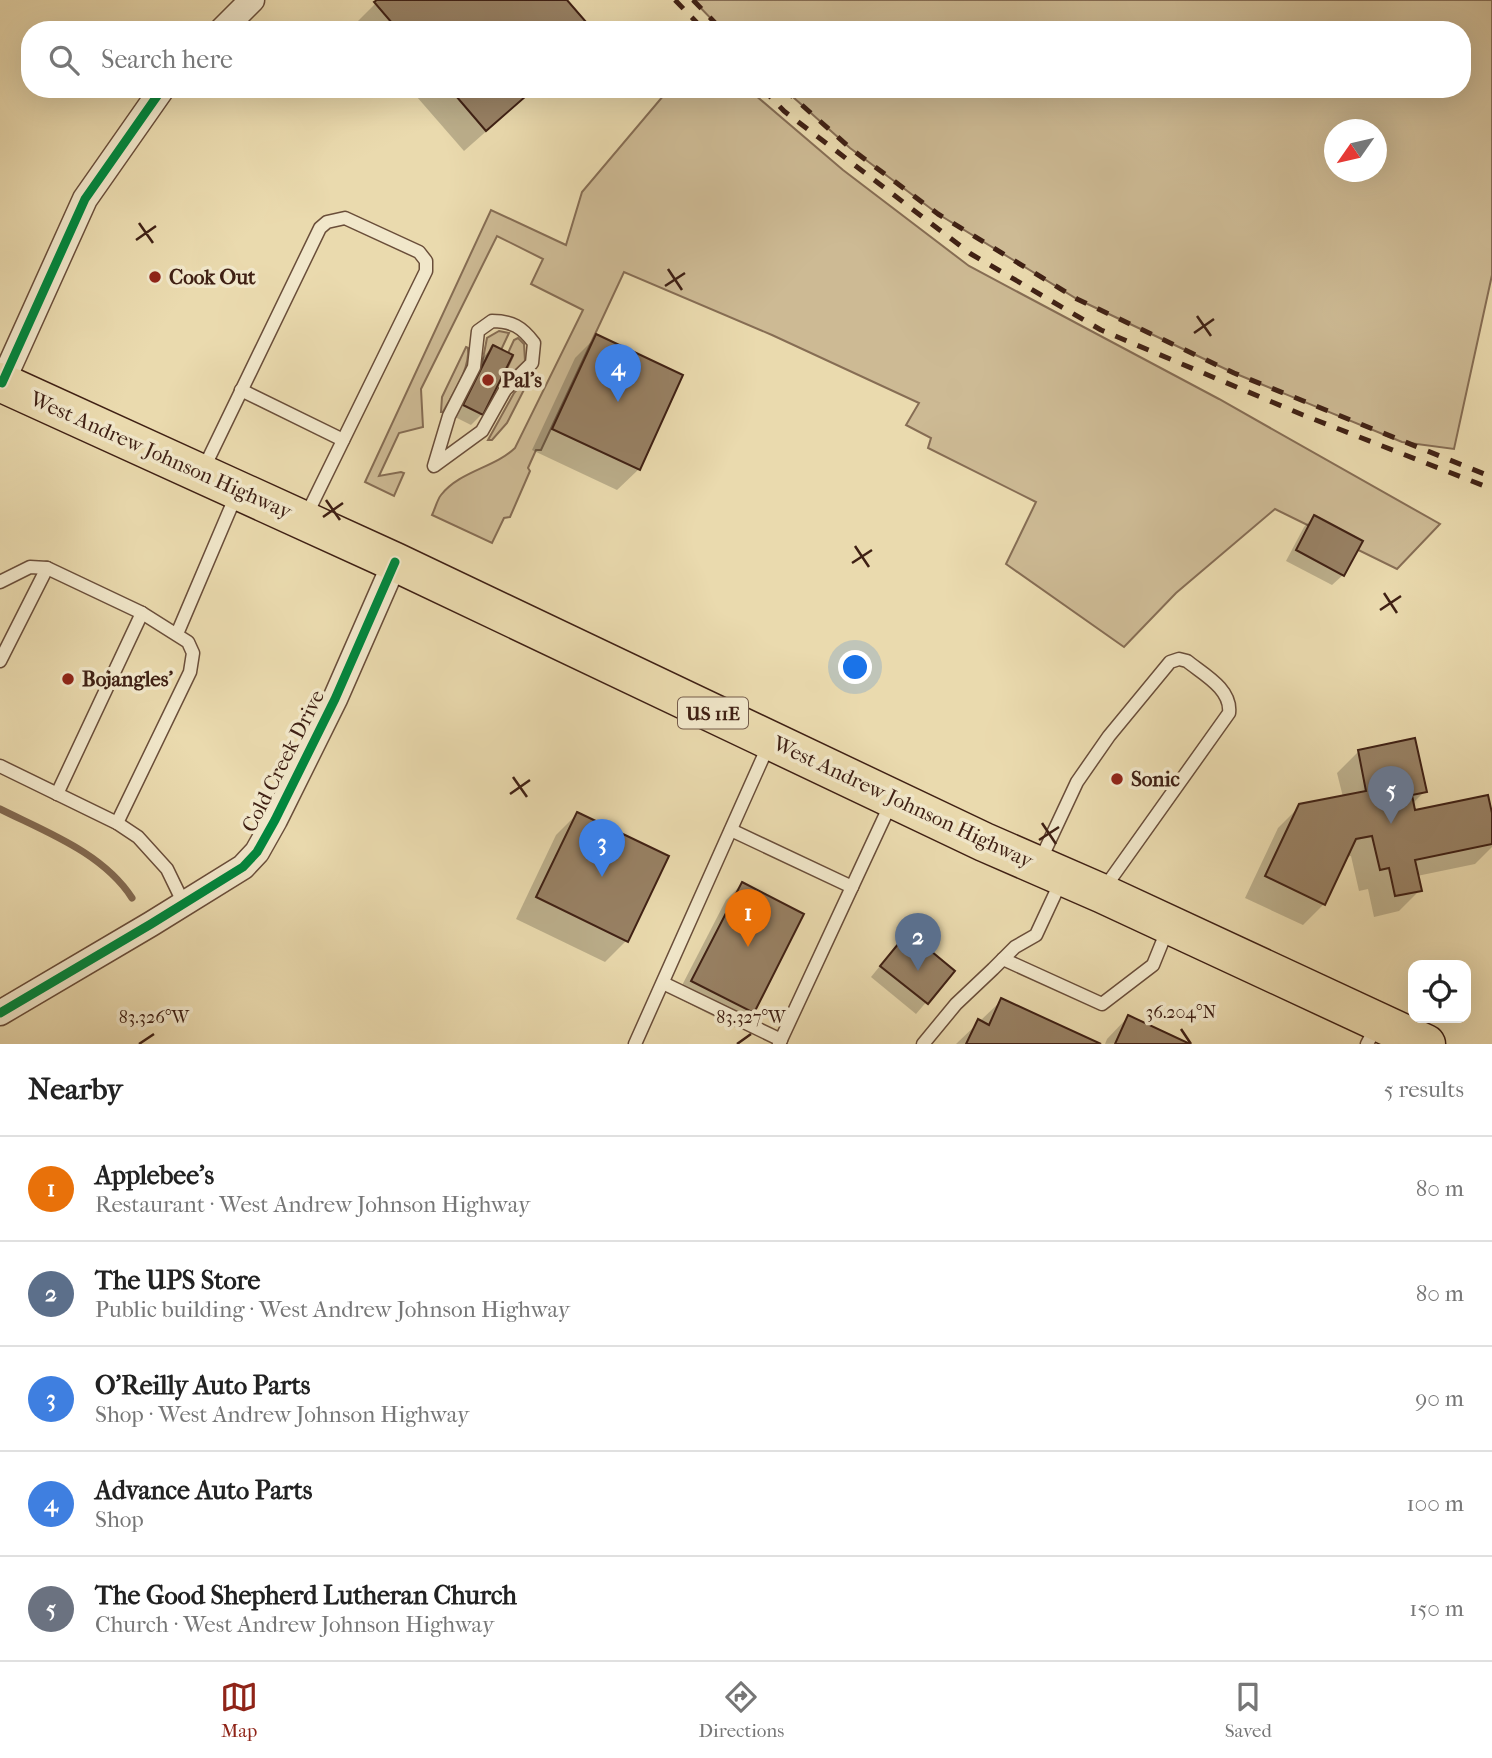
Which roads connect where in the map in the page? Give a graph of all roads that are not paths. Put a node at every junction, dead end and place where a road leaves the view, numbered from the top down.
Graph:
1 (252, 0) edge
2 (231, 21) edge
3 (156, 98) edge
4 (1, 382) edge
5 (241, 390) junction
6 (343, 440) junction
7 (434, 466) joint
8 (201, 473) junction
9 (238, 490) junction
10 (304, 520) junction
11 (395, 562) junction
12 (47, 568) junction
13 (0, 582) edge
14 (142, 613) junction
15 (177, 634) junction
16 (0, 662) edge
17 (771, 740) junction
18 (0, 766) edge
19 (57, 794) junction
20 (893, 799) junction
21 (117, 823) junction
22 (731, 830) junction
23 (1050, 871) junction
24 (852, 887) junction
25 (1101, 893) junction
26 (184, 904) junction
27 (1170, 925) junction
28 (1003, 959) junction
29 (663, 983) junction
30 (0, 1013) edge
31 (1373, 1033) edge
32 (780, 1042) edge
33 (635, 1044) edge
34 (923, 1044) edge
35 (1426, 1044) edge

1 - 2 street
3 - 4 street
4 - 8 main road, West Andrew Johnson Highway / US 11E
5 - 6 lane
5 - 6 lane
5 - 8 lane
6 - 10 lane
7 - 7 lane
8 - 9 main road, West Andrew Johnson Highway / US 11E
9 - 10 main road, West Andrew Johnson Highway / US 11E
9 - 15 lane
10 - 11 main road, West Andrew Johnson Highway / US 11E
11 - 17 main road, West Andrew Johnson Highway / US 11E
11 - 26 street, Cold Creek Drive
12 - 13 lane
12 - 14 lane
12 - 16 lane
14 - 15 lane
14 - 19 lane
15 - 21 lane
17 - 20 main road, West Andrew Johnson Highway / US 11E
17 - 22 lane
18 - 19 lane
19 - 21 lane
20 - 23 main road, West Andrew Johnson Highway / US 11E
20 - 24 lane
21 - 26 lane
22 - 24 lane
22 - 29 lane
23 - 25 main road, West Andrew Johnson Highway / US 11E
23 - 25 lane
23 - 28 lane
24 - 32 lane
25 - 27 main road, West Andrew Johnson Highway / US 11E
26 - 30 street, Cold Creek Drive
27 - 28 lane
27 - 31 main road, West Andrew Johnson Highway / US 11E
28 - 34 lane
29 - 32 lane
29 - 33 lane
31 - 35 main road, West Andrew Johnson Highway / US 11E

